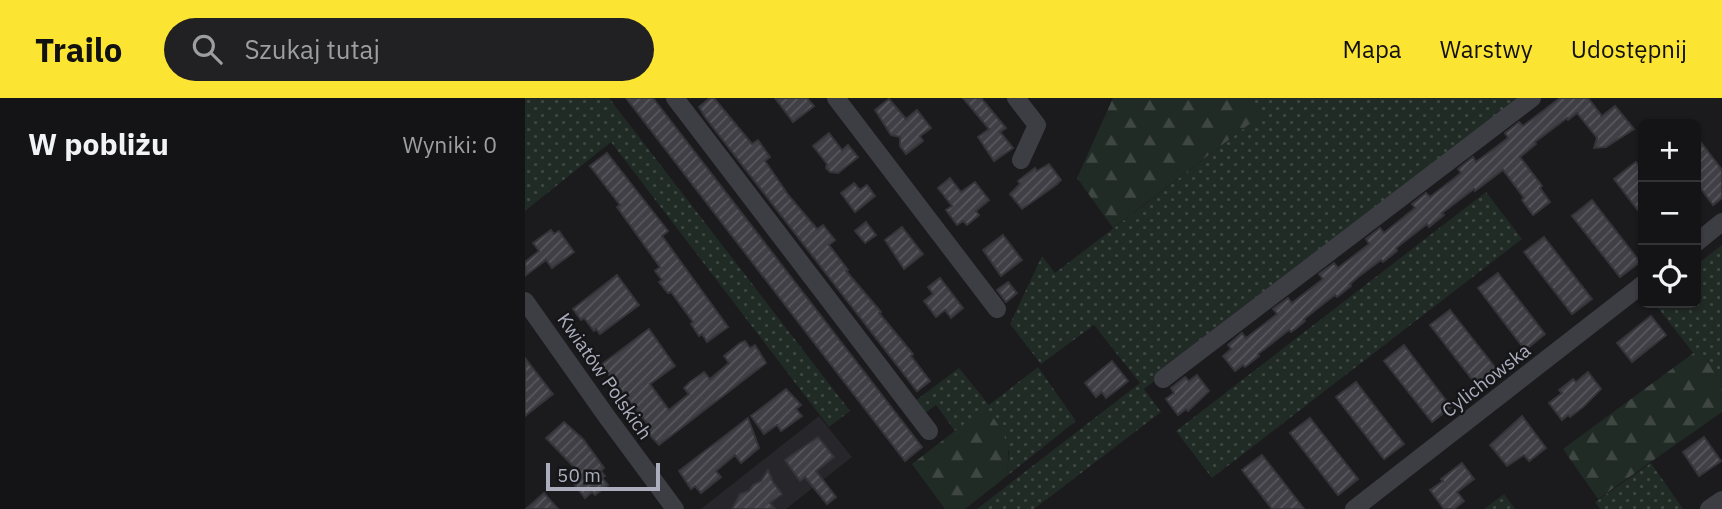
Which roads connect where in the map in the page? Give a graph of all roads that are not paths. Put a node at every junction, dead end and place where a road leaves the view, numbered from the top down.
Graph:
1 (675, 98) edge
2 (835, 98) edge
3 (1016, 98) edge
4 (1532, 98) edge
5 (1021, 160) dead end
6 (1722, 222) edge
7 (1701, 239) edge
8 (1638, 288) edge
9 (525, 301) edge
10 (997, 309) dead end
11 (1163, 379) dead end
12 (929, 431) dead end
13 (1722, 500) edge
14 (675, 509) edge
15 (1354, 509) edge
16 (1709, 509) edge

1 - 12 street
2 - 10 street
3 - 5 street
4 - 11 street
6 - 7 street
8 - 15 street, Cylichowska
9 - 14 street, Kwiatów Polskich
13 - 16 street

